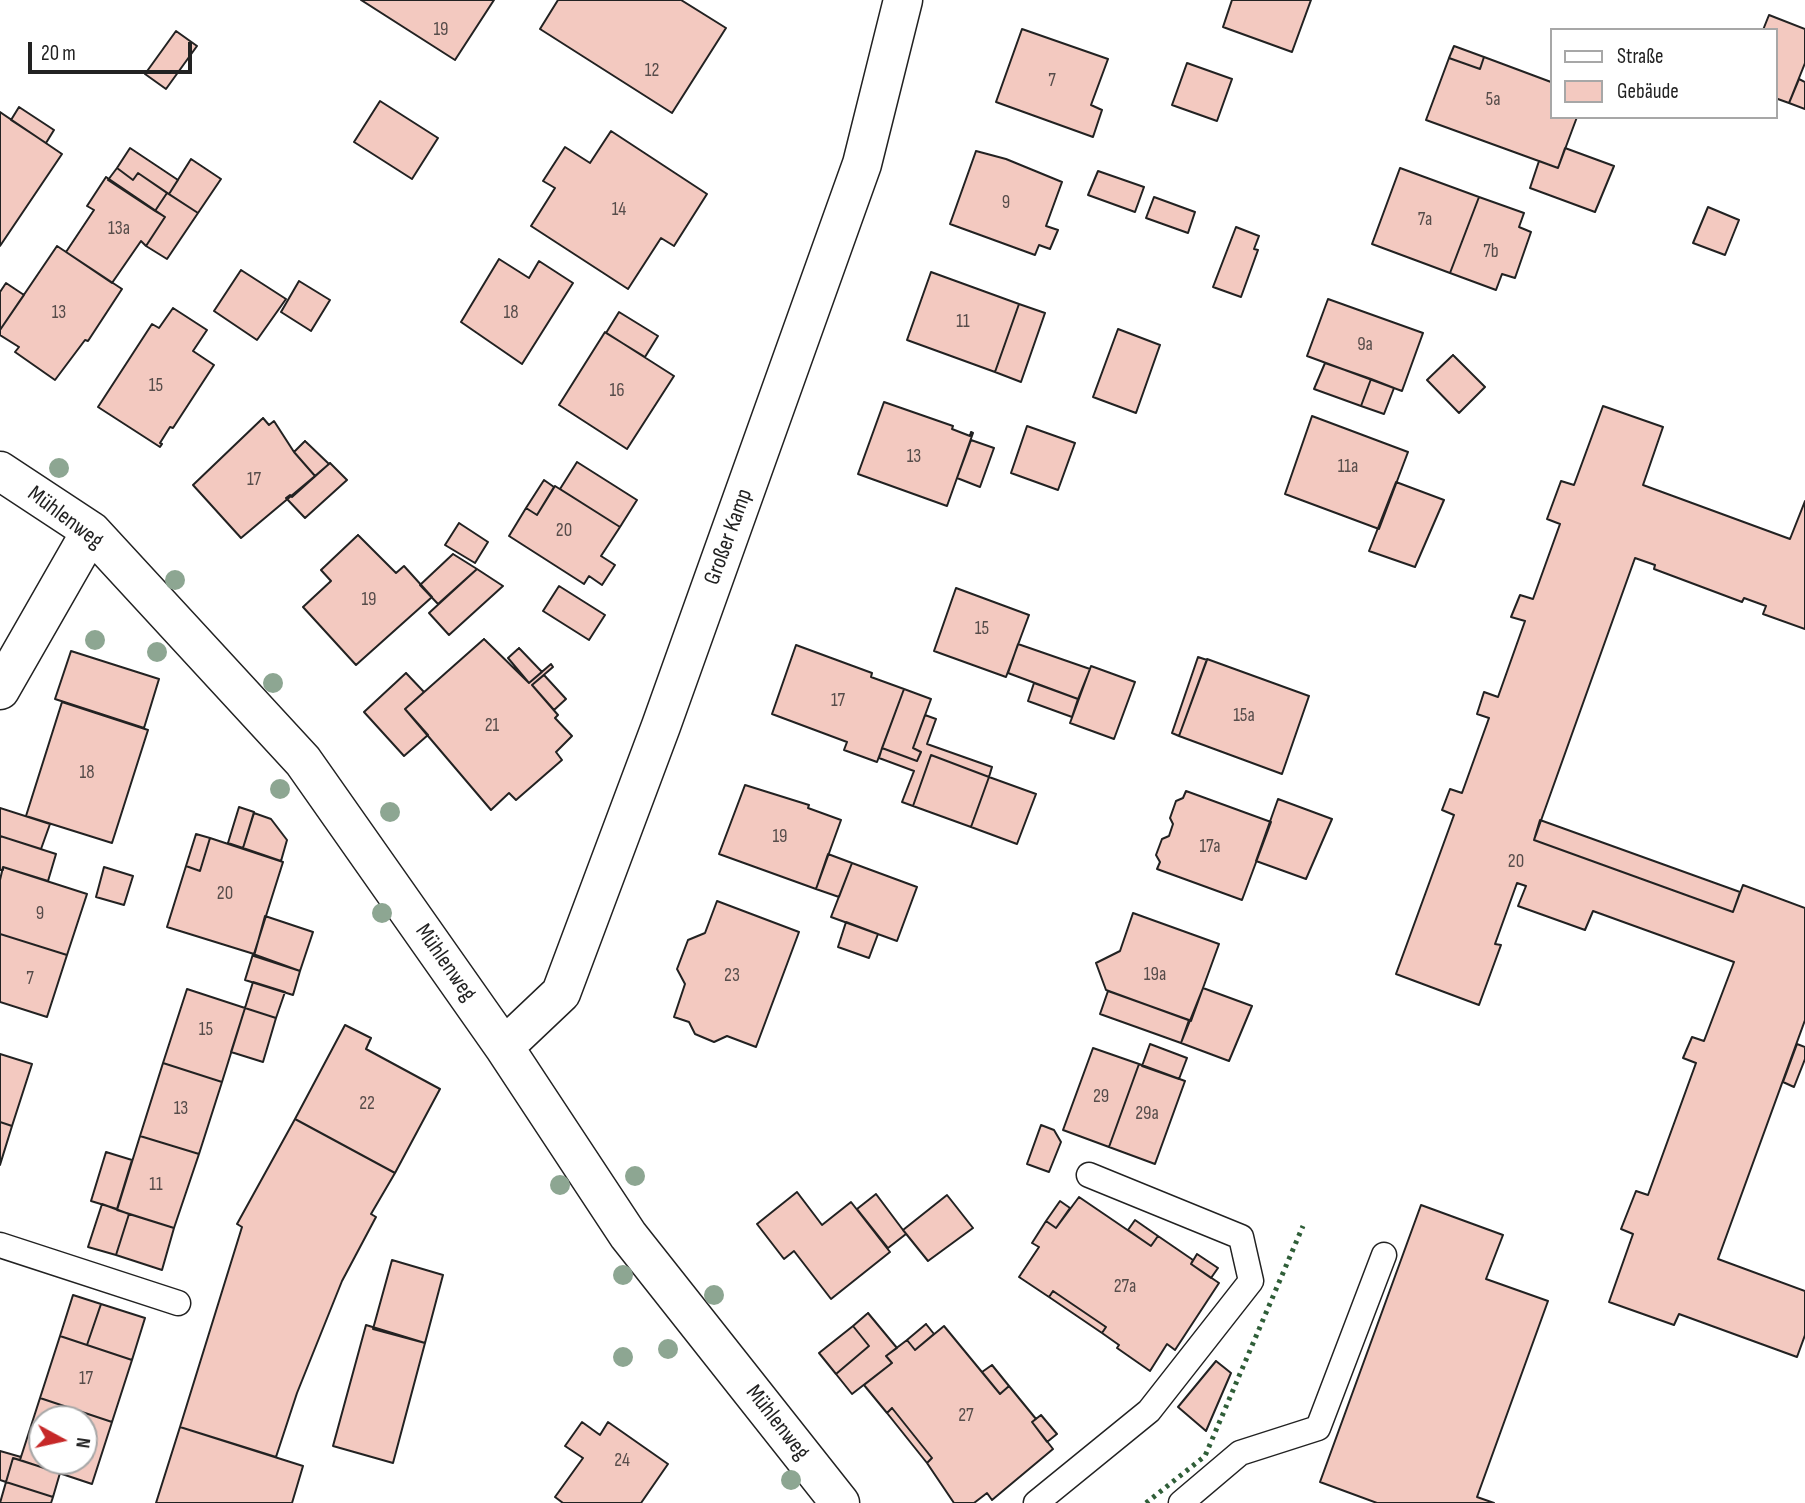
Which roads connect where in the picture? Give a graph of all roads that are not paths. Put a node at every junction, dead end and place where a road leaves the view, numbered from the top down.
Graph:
1 (902, 0) edge
2 (0, 471) edge
3 (91, 531) junction
4 (0, 690) edge
5 (504, 1047) junction
6 (1089, 1175) dead end
7 (0, 1245) edge
8 (1384, 1255) dead end
9 (178, 1303) dead end
10 (840, 1503) edge
11 (1036, 1503) edge
12 (1181, 1503) edge

1 - 5 street, Großer Kamp
2 - 3 street, Mühlenweg
3 - 4 street
3 - 5 street, Mühlenweg
5 - 10 street, Mühlenweg
6 - 11 lane
7 - 9 lane
8 - 12 lane

